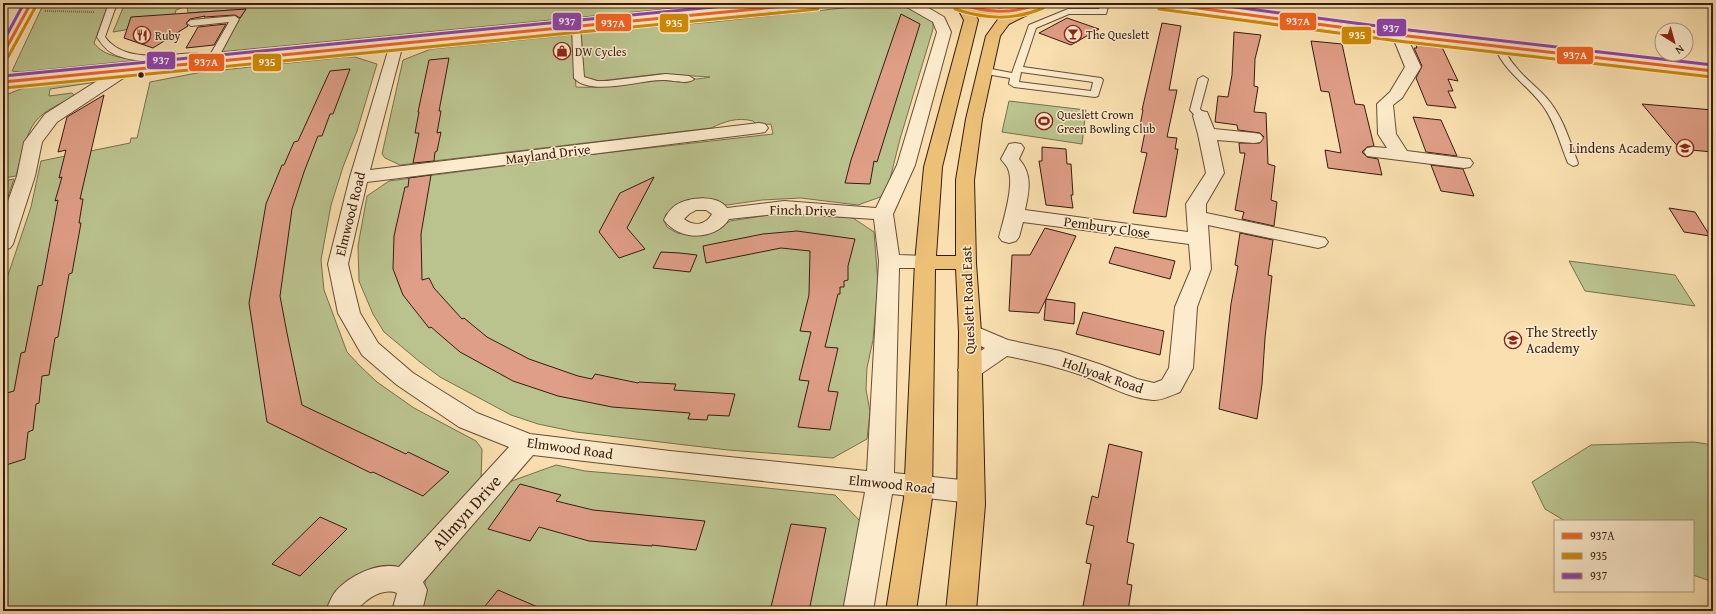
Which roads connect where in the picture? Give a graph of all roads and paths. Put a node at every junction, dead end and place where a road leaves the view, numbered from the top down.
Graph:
1 (113, 3) edge
2 (817, 3) edge
3 (910, 3) edge
4 (1105, 3) edge
5 (1160, 3) edge
6 (960, 5) edge
7 (1034, 6) edge
8 (28, 7) edge
9 (109, 12) junction
10 (191, 23) dead end
11 (576, 26) junction
12 (1399, 35) junction
13 (396, 44) junction
14 (1498, 46) junction
15 (3, 54) edge
16 (204, 63) junction
17 (126, 70) junction
18 (986, 71) junction
19 (1713, 71) edge
20 (1017, 73) junction
21 (689, 79) dead end
22 (1203, 79) dead end
23 (3, 82) edge
24 (94, 90) junction
25 (58, 96) dead end
26 (1204, 125) junction
27 (759, 128) dead end
28 (1254, 138) dead end
29 (1015, 148) dead end
30 (1373, 152) dead end
31 (1401, 156) junction
32 (1573, 163) dead end
33 (1464, 164) dead end
34 (359, 177) junction
35 (722, 214) dead end
36 (884, 214) junction
37 (1015, 215) junction
38 (1196, 217) junction
39 (1009, 237) dead end
40 (1198, 239) junction
41 (1318, 242) dead end
42 (3, 244) edge
43 (889, 261) junction
44 (925, 262) junction
45 (966, 263) junction
46 (970, 332) junction
47 (1003, 347) junction
48 (970, 370) junction
49 (527, 444) junction
50 (880, 483) junction
51 (918, 487) junction
52 (971, 492) junction
53 (405, 581) junction
54 (341, 611) edge
55 (407, 611) edge
56 (858, 611) edge
57 (901, 611) edge
58 (961, 611) edge

1 - 9 lane
2 - 11 street
3 - 36 street
4 - 20 lane
5 - 12 street
6 - 7 highway
6 - 44 highway
7 - 18 highway, Queslett Road East
8 - 9 path
8 - 15 street
9 - 16 lane
10 - 16 lane
11 - 13 street
11 - 21 lane
12 - 14 street
12 - 31 street
13 - 16 street
13 - 34 street, Elmwood Road
14 - 19 street
14 - 32 lane
16 - 17 street
17 - 23 street
17 - 24 street
18 - 20 lane
18 - 45 highway, Queslett Road East
20 - 20 lane
22 - 26 lane
24 - 25 street
24 - 42 street
26 - 28 street
26 - 38 street, Hollyoak Road
27 - 34 street, Mayland Drive
29 - 37 street
30 - 31 street
31 - 33 street
34 - 49 street, Elmwood Road
35 - 36 street, Finch Drive
36 - 43 street
37 - 39 street
37 - 40 street, Pembury Close
38 - 40 street, Hollyoak Road
38 - 41 street
40 - 47 street, Hollyoak Road
43 - 44 street
43 - 50 street
44 - 45 highway
44 - 51 highway
45 - 46 highway, Queslett Road East
46 - 47 street, Hollyoak Road
46 - 48 highway, Queslett Road East
47 - 48 street
48 - 52 highway, Queslett Road East
49 - 50 street, Elmwood Road
49 - 53 street, Allmyn Drive
50 - 51 street, Elmwood Road
50 - 56 street
51 - 52 street, Elmwood Road
51 - 57 highway
52 - 58 highway, Queslett Road East
53 - 54 street
53 - 55 street

